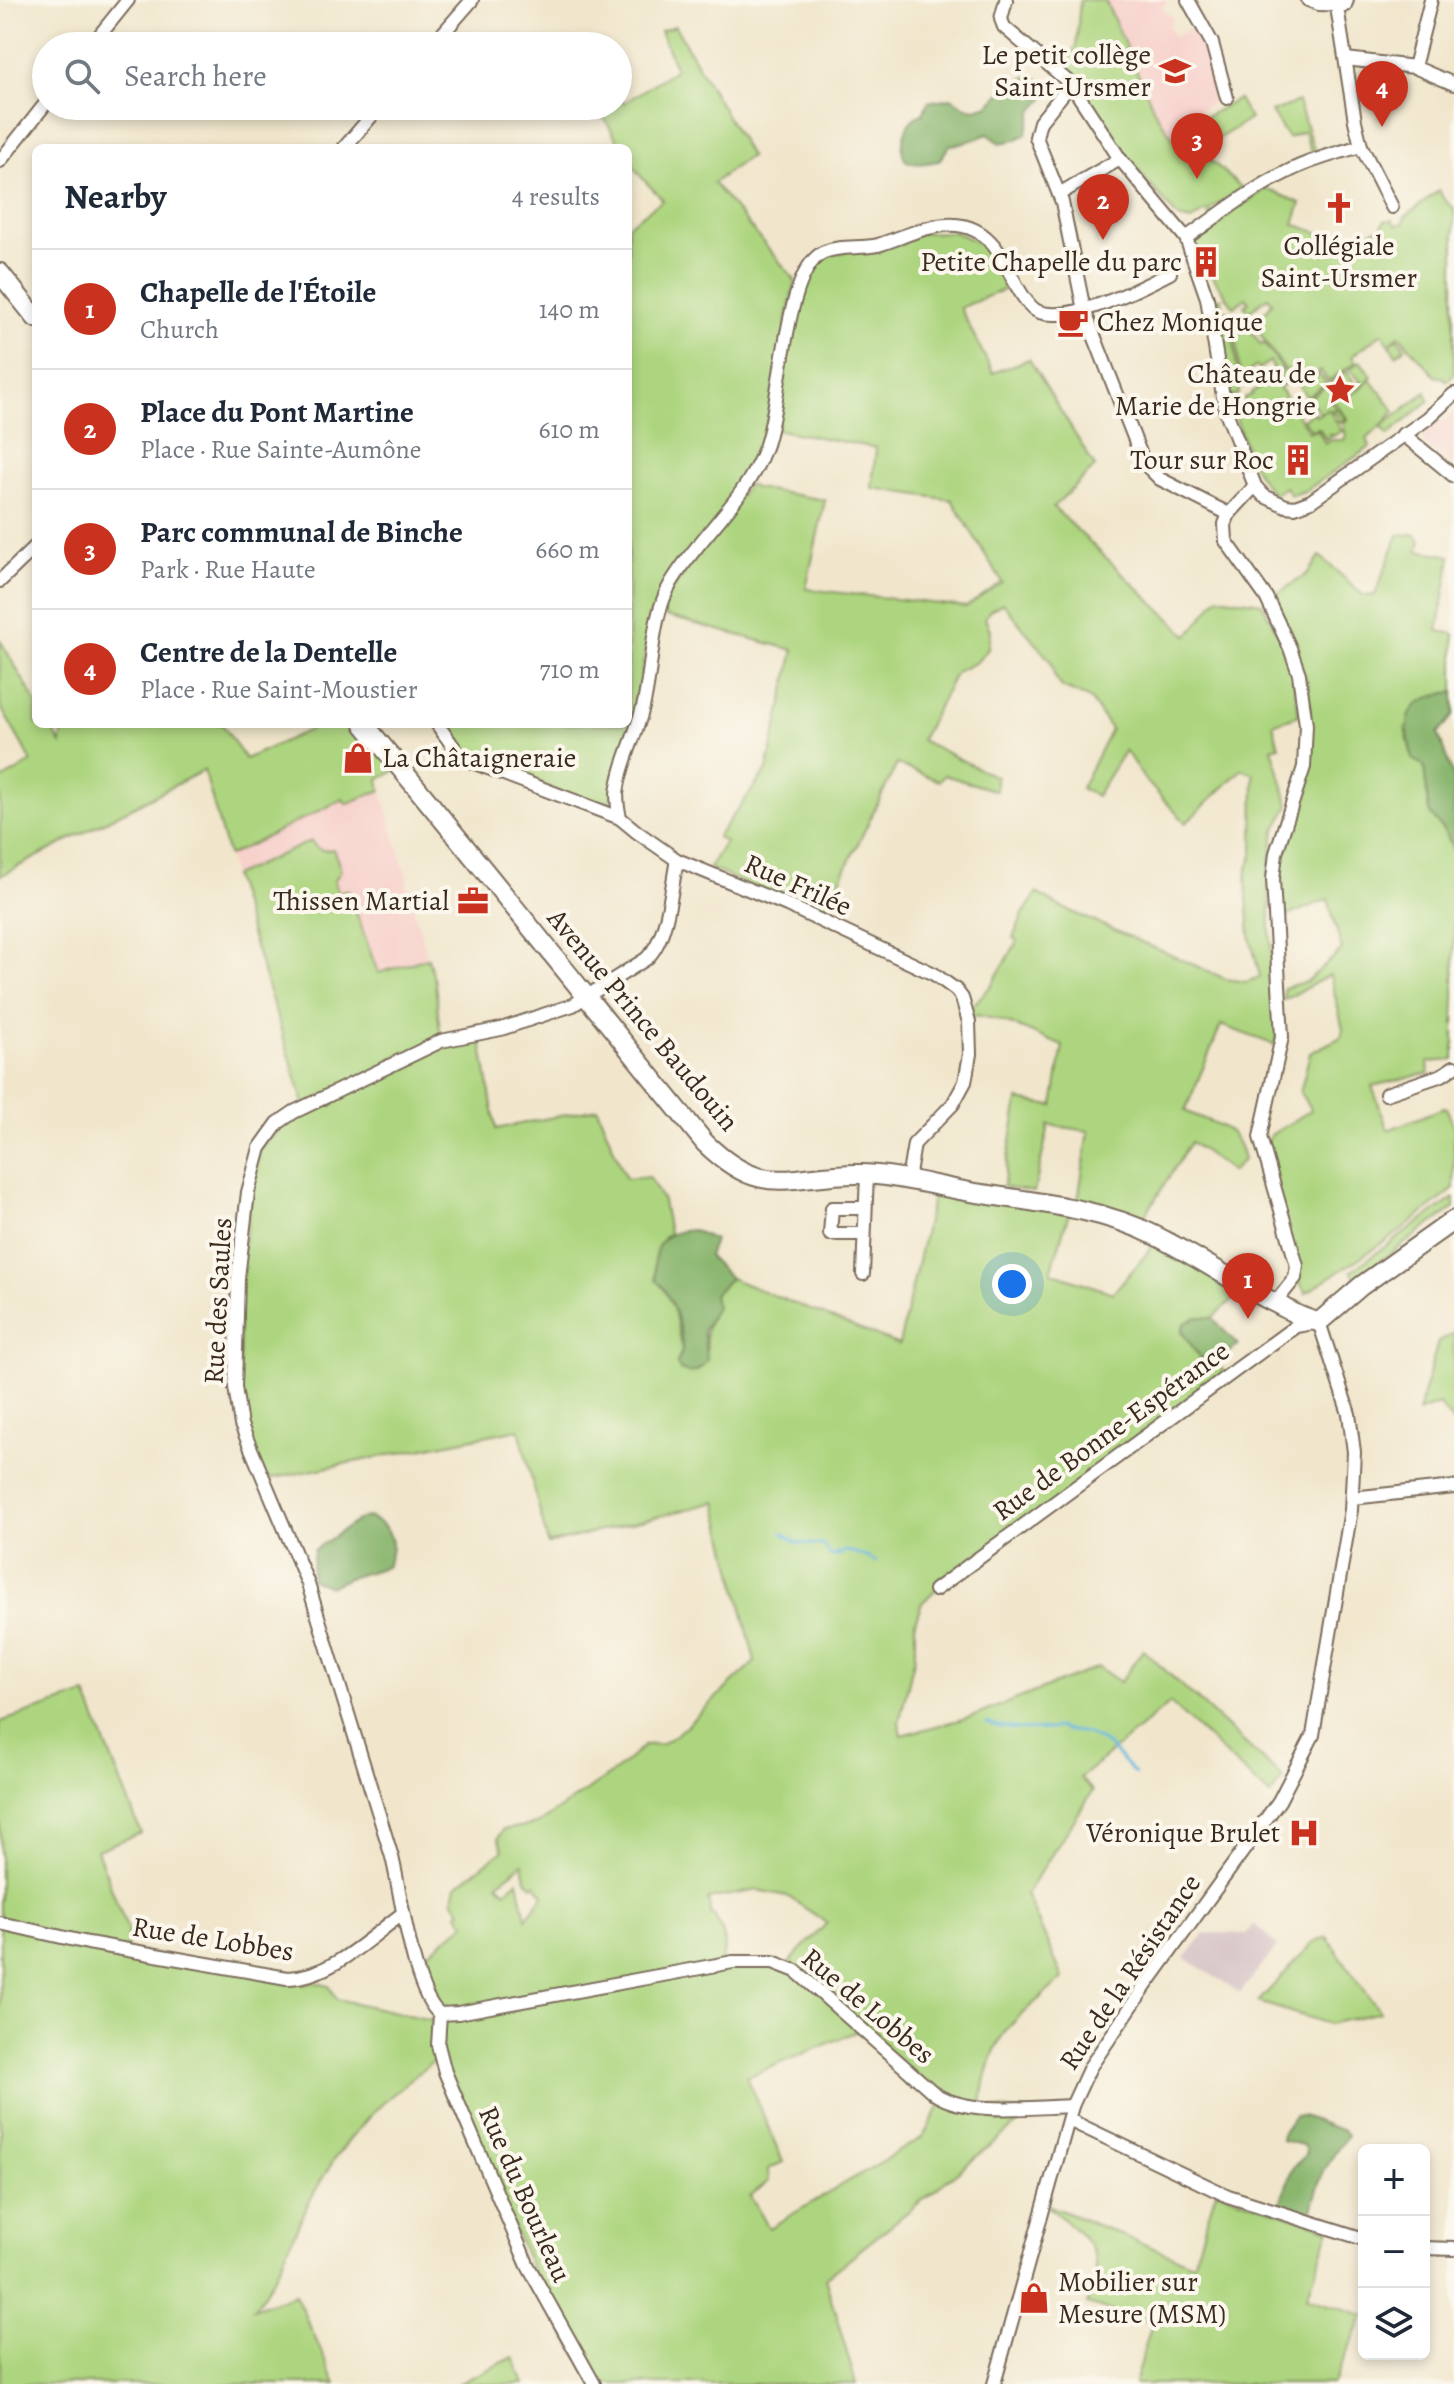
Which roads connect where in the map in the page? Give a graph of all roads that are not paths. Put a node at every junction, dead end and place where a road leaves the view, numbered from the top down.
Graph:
1 (128, 0) edge
2 (472, 0) edge
3 (1006, 0) edge
4 (1188, 0) edge
5 (1431, 0) edge
6 (1316, 1) edge
7 (1342, 3) edge
8 (102, 32) edge
9 (444, 32) edge
10 (1346, 59) junction
11 (1414, 67) junction
12 (1071, 84) junction
13 (1454, 84) edge
14 (1227, 98) dead end
15 (33, 120) edge
16 (368, 120) edge
17 (347, 144) edge
18 (1361, 146) junction
19 (1120, 159) junction
20 (0, 161) edge
21 (1059, 194) junction
22 (1392, 207) dead end
23 (1186, 238) junction
24 (0, 273) edge
25 (1170, 273) dead end
26 (1084, 310) junction
27 (32, 313) edge
28 (1454, 394) edge
29 (1403, 434) junction
30 (1454, 476) edge
31 (1255, 486) junction
32 (1229, 514) junction
33 (32, 550) edge
34 (0, 581) edge
35 (367, 728) edge
36 (440, 728) edge
37 (620, 818) junction
38 (677, 860) junction
39 (585, 997) junction
40 (1454, 1067) edge
41 (1386, 1094) dead end
42 (867, 1174) junction
43 (908, 1180) junction
44 (864, 1208) junction
45 (1454, 1220) edge
46 (863, 1234) junction
47 (863, 1274) dead end
48 (1275, 1303) junction
49 (1319, 1322) junction
50 (1454, 1487) edge
51 (1352, 1498) junction
52 (935, 1590) dead end
53 (402, 1914) junction
54 (0, 1923) edge
55 (440, 2014) junction
56 (1072, 2106) junction
57 (1069, 2120) junction
58 (1358, 2237) edge
59 (1430, 2248) edge
60 (1454, 2249) edge
61 (594, 2384) edge
62 (994, 2384) edge

1 - 8 street
2 - 9 street
3 - 12 street
4 - 14 street
5 - 11 street
6 - 7 street
7 - 10 street
10 - 11 street
10 - 18 street
11 - 13 street
12 - 19 street
12 - 21 street
15 - 20 street
16 - 17 street
18 - 22 street
18 - 23 street
19 - 21 street
19 - 23 street
21 - 26 street
23 - 31 street
24 - 27 street
25 - 26 street
26 - 32 street
26 - 37 street
28 - 29 street
29 - 30 street
29 - 31 street
31 - 32 street
32 - 48 street
33 - 34 street
35 - 39 street, Avenue Prince Baudouin
36 - 37 street, Rue Frilée
37 - 38 street, Rue Frilée
38 - 39 street, Rue des Saules
38 - 43 street, Rue Frilée
39 - 42 street, Avenue Prince Baudouin
39 - 53 street, Rue des Saules
40 - 41 street
42 - 43 street, Avenue Prince Baudouin
42 - 44 street
43 - 48 street, Avenue Prince Baudouin
44 - 46 street
44 - 46 street
45 - 49 street
46 - 47 street
48 - 49 street, Avenue Prince Baudouin
49 - 51 street, Rue de la Résistance
49 - 52 street, Rue de Bonne-Espérance
50 - 51 street
51 - 56 street, Rue de la Résistance
53 - 54 street, Rue de Lobbes
53 - 55 street, Rue des Saules
55 - 56 street, Rue de Lobbes
55 - 61 street, Rue du Bourleau
56 - 57 street, Rue de la Résistance
57 - 58 street
57 - 62 street, Rue de la Résistance
59 - 60 street

